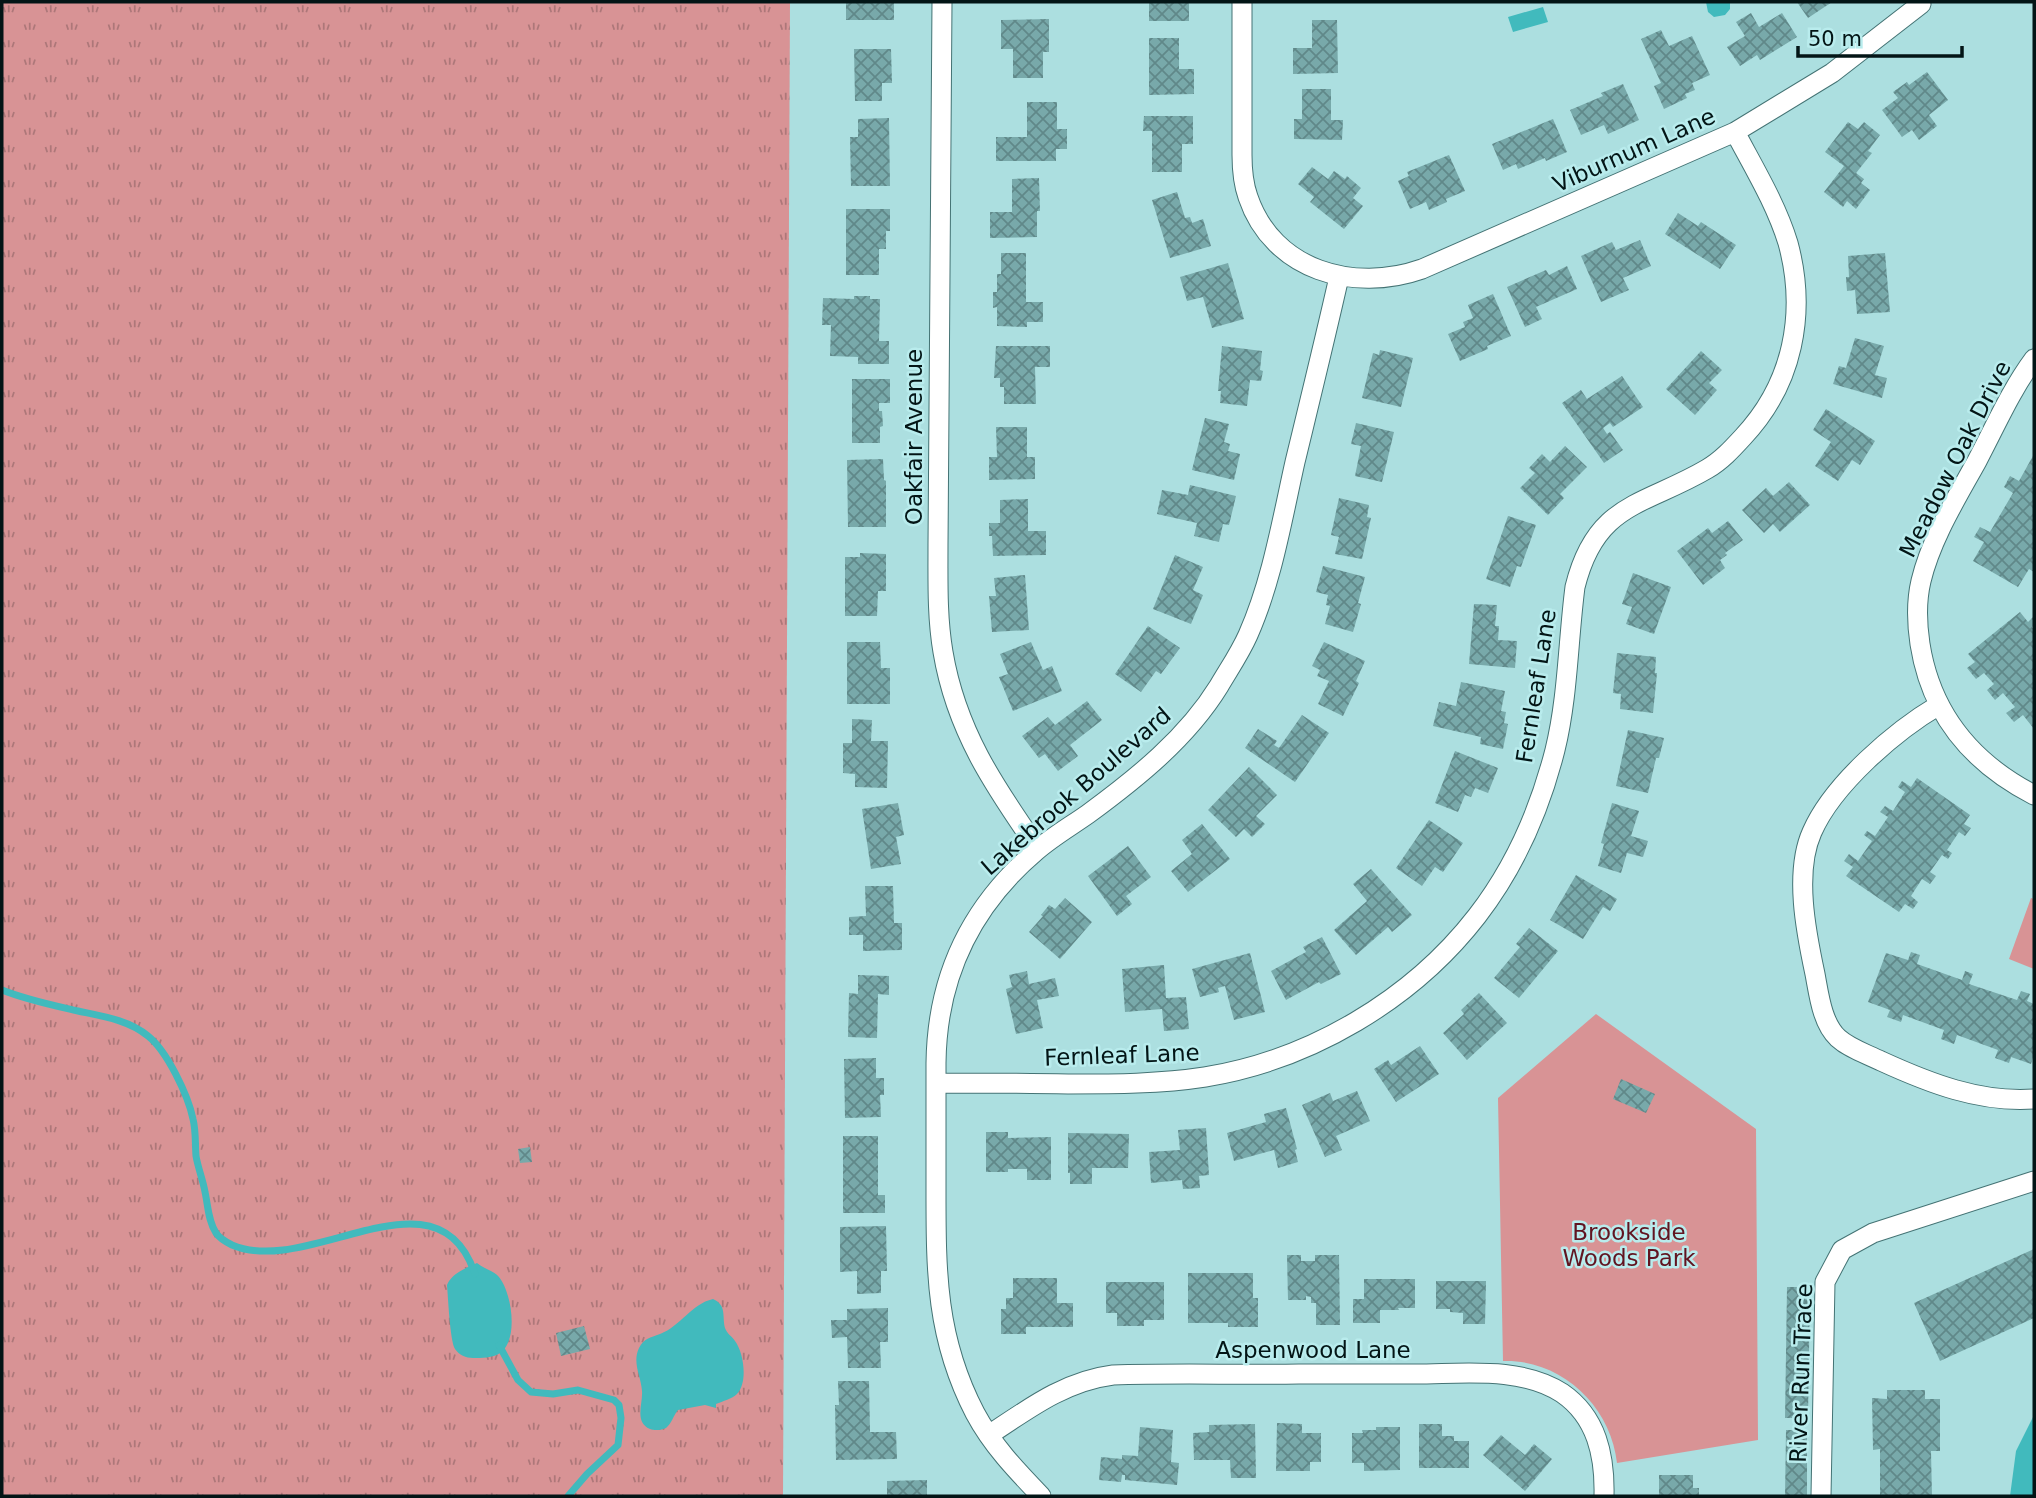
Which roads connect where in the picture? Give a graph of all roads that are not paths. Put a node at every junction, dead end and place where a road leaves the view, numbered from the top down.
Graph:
1 (942, 2) edge
2 (1242, 2) edge
3 (1922, 4) dead end
4 (1735, 132) junction
5 (1339, 277) junction
6 (2034, 359) edge
7 (1939, 705) junction
8 (2034, 794) edge
9 (1038, 849) junction
10 (936, 1083) junction
11 (2034, 1099) edge
12 (2034, 1181) edge
13 (989, 1435) junction
14 (1041, 1496) edge
15 (1604, 1496) edge
16 (1821, 1496) edge

1 - 9 street, Oakfair Avenue
2 - 5 street, Viburnum Lane
3 - 4 street, Viburnum Lane
4 - 5 street, Viburnum Lane
4 - 10 street, Fernleaf Lane
5 - 9 street, Lakebrook Boulevard
6 - 7 street, Meadow Oak Drive
7 - 8 street, Meadow Oak Drive
7 - 11 street
9 - 10 street, Lakebrook Boulevard
10 - 13 street, Lakebrook Boulevard
12 - 16 street, River Run Trace
13 - 14 street, Lakebrook Boulevard
13 - 15 street, Aspenwood Lane

